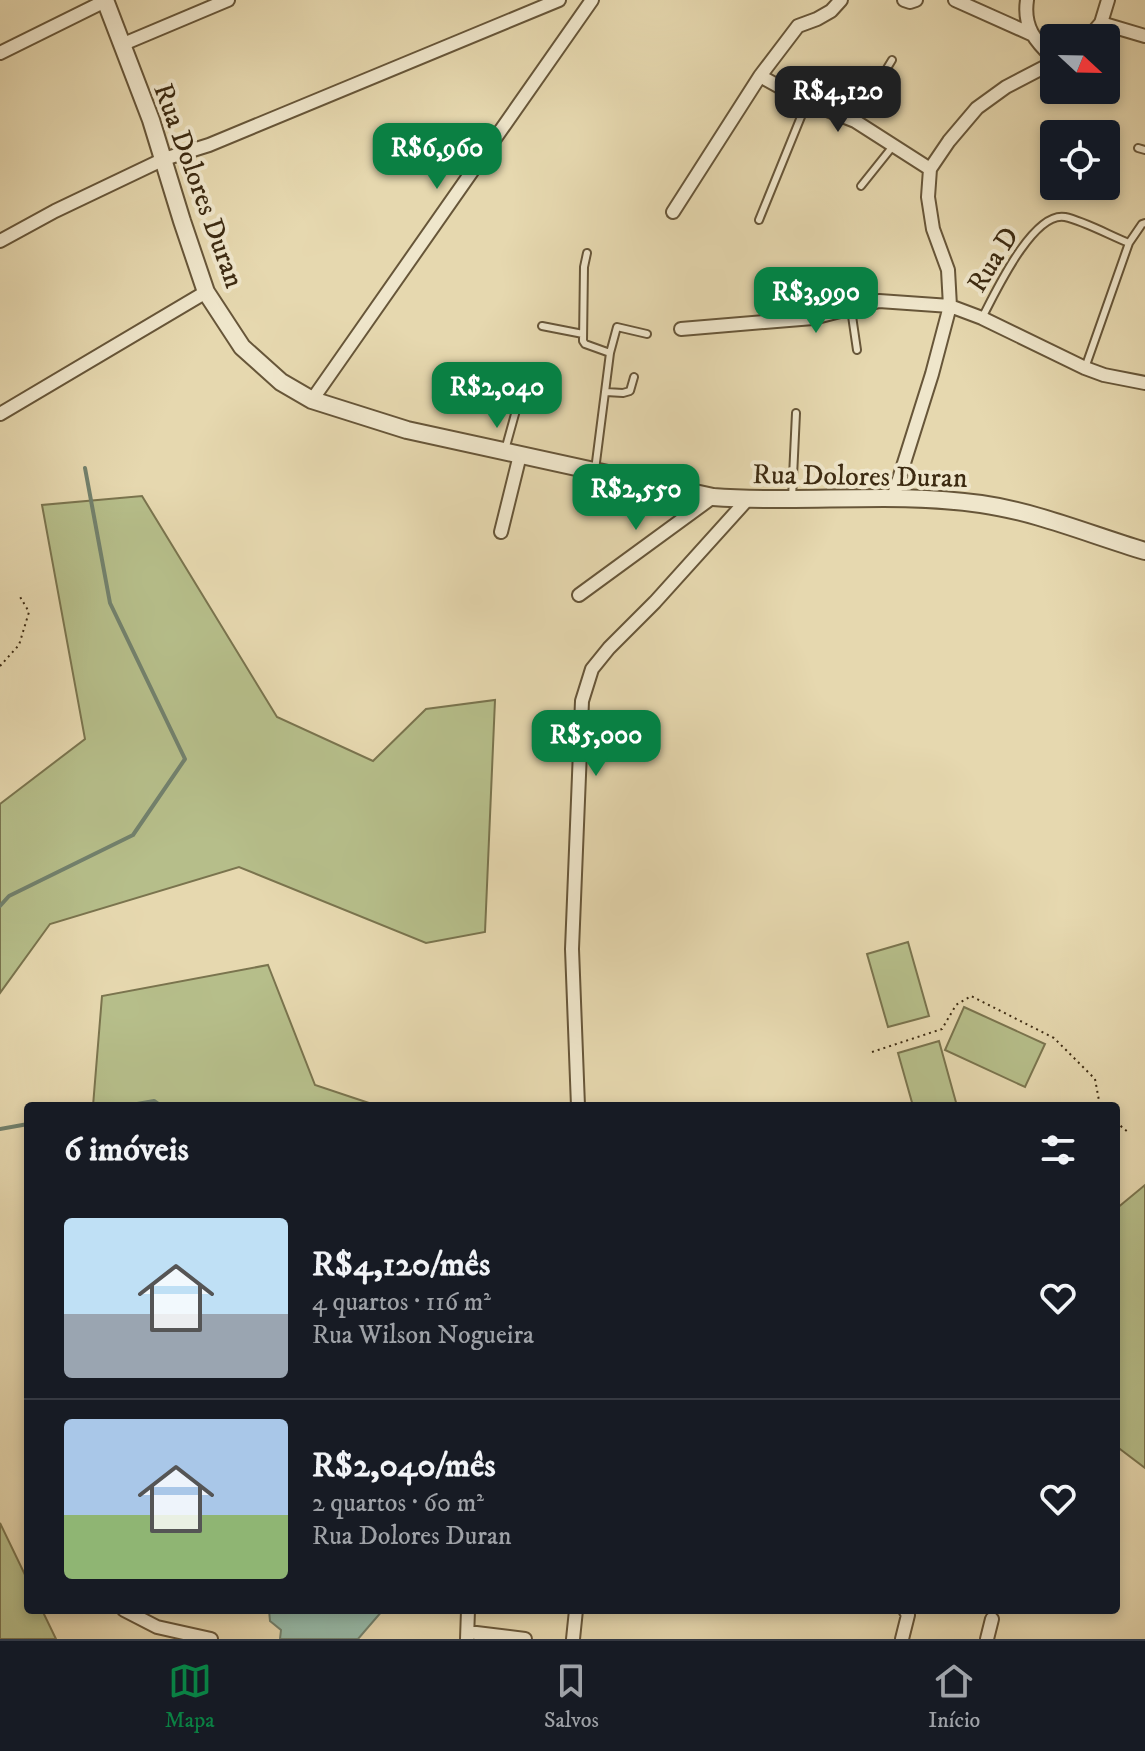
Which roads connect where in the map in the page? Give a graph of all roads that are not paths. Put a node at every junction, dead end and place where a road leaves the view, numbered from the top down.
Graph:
1 (105, 0) edge
2 (228, 0) edge
3 (559, 0) edge
4 (592, 0) edge
5 (841, 0) edge
6 (904, 0) edge
7 (916, 0) edge
8 (955, 0) edge
9 (1027, 0) edge
10 (1108, 0) edge
11 (1101, 23) joint
12 (1142, 31) edge
13 (1031, 34) junction
14 (1040, 44) edge
15 (121, 45) junction
16 (0, 53) edge
17 (892, 60) dead end
18 (1040, 68) edge
19 (760, 76) junction
20 (807, 102) junction
21 (855, 121) junction
22 (893, 146) junction
23 (164, 159) junction
24 (930, 169) junction
25 (861, 186) dead end
26 (673, 212) dead end
27 (759, 220) dead end
28 (1145, 223) edge
29 (0, 241) edge
30 (1129, 243) junction
31 (587, 253) dead end
32 (827, 276) dead end
33 (772, 285) dead end
34 (206, 292) junction
35 (879, 301) junction
36 (950, 306) junction
37 (851, 309) junction
38 (813, 318) junction
39 (982, 318) junction
40 (542, 326) dead end
41 (681, 329) dead end
42 (583, 334) junction
43 (647, 334) dead end
44 (857, 350) dead end
45 (610, 353) junction
46 (1085, 368) junction
47 (634, 377) dead end
48 (1145, 383) edge
49 (606, 392) junction
50 (520, 396) dead end
51 (312, 400) junction
52 (796, 413) dead end
53 (0, 414) edge
54 (512, 454) junction
55 (595, 471) junction
56 (713, 497) junction
57 (893, 498) junction
58 (792, 499) junction
59 (747, 500) junction
60 (501, 532) dead end
61 (1110, 540) junction
62 (1145, 551) edge
63 (1145, 560) edge
64 (579, 595) dead end
65 (578, 1102) edge
66 (132, 1614) edge
67 (468, 1614) edge
68 (576, 1614) edge
69 (907, 1614) edge
70 (992, 1619) dead end
71 (467, 1636) edge
72 (211, 1639) edge
73 (525, 1639) edge
74 (573, 1639) edge
75 (902, 1639) edge
76 (987, 1639) edge

1 - 15 street, Rua Dolores Duran
1 - 16 street
2 - 15 street
3 - 23 street
4 - 51 street
5 - 19 street
6 - 7 street
8 - 13 street
9 - 13 street
10 - 11 street
11 - 12 street
13 - 14 street
15 - 23 street, Rua Dolores Duran
17 - 21 lane
18 - 24 street
19 - 20 street
19 - 26 street
20 - 21 street
20 - 27 lane
21 - 22 street
22 - 24 street
22 - 25 lane
23 - 29 street
23 - 34 street, Rua Dolores Duran
24 - 36 street
28 - 30 lane
30 - 39 lane, Rua D
30 - 46 lane
31 - 42 lane
32 - 35 lane
33 - 38 lane
34 - 51 street, Rua Dolores Duran
34 - 53 street
35 - 36 street
35 - 37 street
36 - 39 street
36 - 57 street
37 - 38 street
37 - 44 lane
38 - 41 street
39 - 46 street
40 - 42 lane
42 - 45 lane
43 - 45 lane
45 - 49 lane
46 - 48 street
47 - 49 lane
49 - 55 lane
50 - 54 lane
51 - 54 street, Rua Dolores Duran
52 - 58 lane
54 - 55 street, Rua Dolores Duran
54 - 60 street
55 - 56 street, Rua Dolores Duran
56 - 59 street, Rua Dolores Duran
56 - 64 street
57 - 58 street, Rua Dolores Duran
57 - 61 street, Rua Dolores Duran
58 - 59 street, Rua Dolores Duran
59 - 65 street
61 - 62 street, Rua Dolores Duran
61 - 63 street, Rua Dolores Duran
66 - 72 street
67 - 71 street
68 - 74 street
69 - 75 street
70 - 76 street
71 - 73 street

